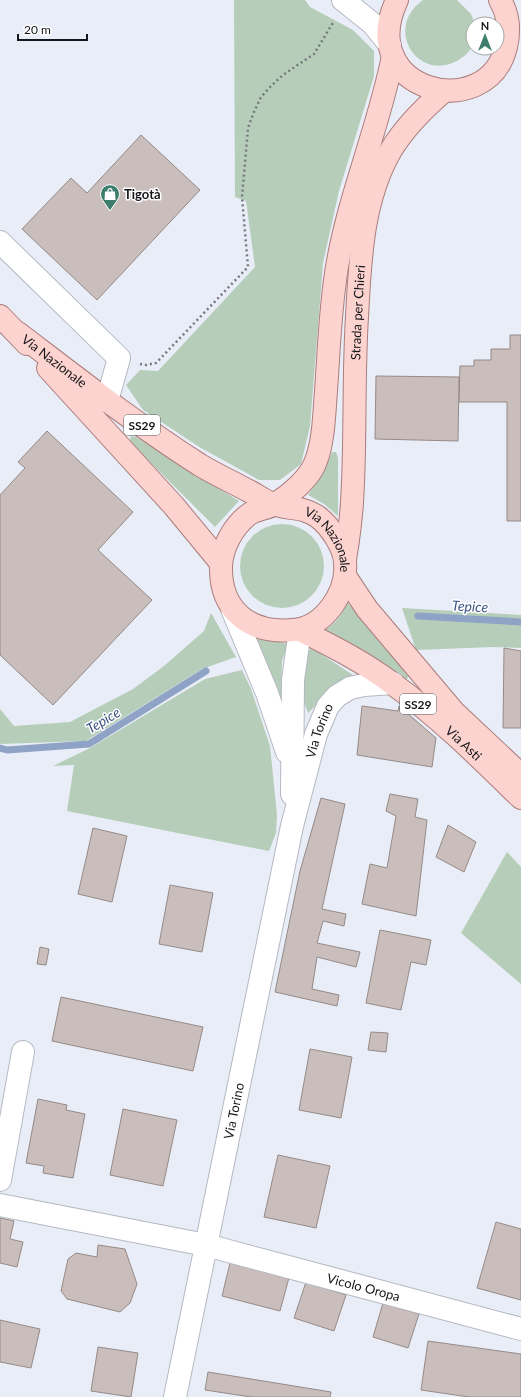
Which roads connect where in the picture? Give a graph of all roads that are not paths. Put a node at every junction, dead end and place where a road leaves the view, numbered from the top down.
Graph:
1 (397, 0) edge
2 (500, 0) edge
3 (344, 1) edge
4 (515, 30) edge
5 (391, 50) junction
6 (444, 91) junction
7 (0, 242) edge
8 (0, 316) edge
9 (18, 333) junction
10 (108, 401) junction
11 (274, 504) junction
12 (221, 563) junction
13 (345, 568) junction
14 (232, 609) junction
15 (300, 630) junction
16 (393, 683) junction
17 (292, 769) junction
18 (521, 774) edge
19 (521, 798) edge
20 (292, 826) junction
21 (23, 1052) dead end
22 (0, 1180) edge
23 (0, 1205) edge
24 (206, 1245) junction
25 (521, 1329) edge
26 (175, 1397) edge

1 - 5 main road, Strada per Chieri
2 - 4 main road
3 - 5 street
4 - 6 main road
5 - 6 main road
5 - 11 main road, Strada per Chieri
6 - 13 main road, Strada per Chieri
7 - 10 street
8 - 9 main road, Via Nazionale / SS29
9 - 10 main road, Via Nazionale / SS29
9 - 12 main road, Via Nazionale / SS29
10 - 11 main road, Via Nazionale / SS29
11 - 12 main road, Via Nazionale
11 - 13 main road, Via Nazionale
12 - 14 main road, Via Nazionale
13 - 15 main road, Via Nazionale
13 - 18 main road, Via Asti / SS29
14 - 15 main road, Via Nazionale
14 - 17 street, Via Torino
15 - 16 main road, Via Asti / SS29
15 - 17 street, Via Torino
16 - 19 main road, Via Asti / SS29
16 - 20 street, Via Torino
17 - 20 street, Via Torino
20 - 24 street, Via Torino
21 - 22 street
23 - 24 street, Vicolo Oropa
24 - 25 street, Vicolo Oropa
24 - 26 street, Via Torino

